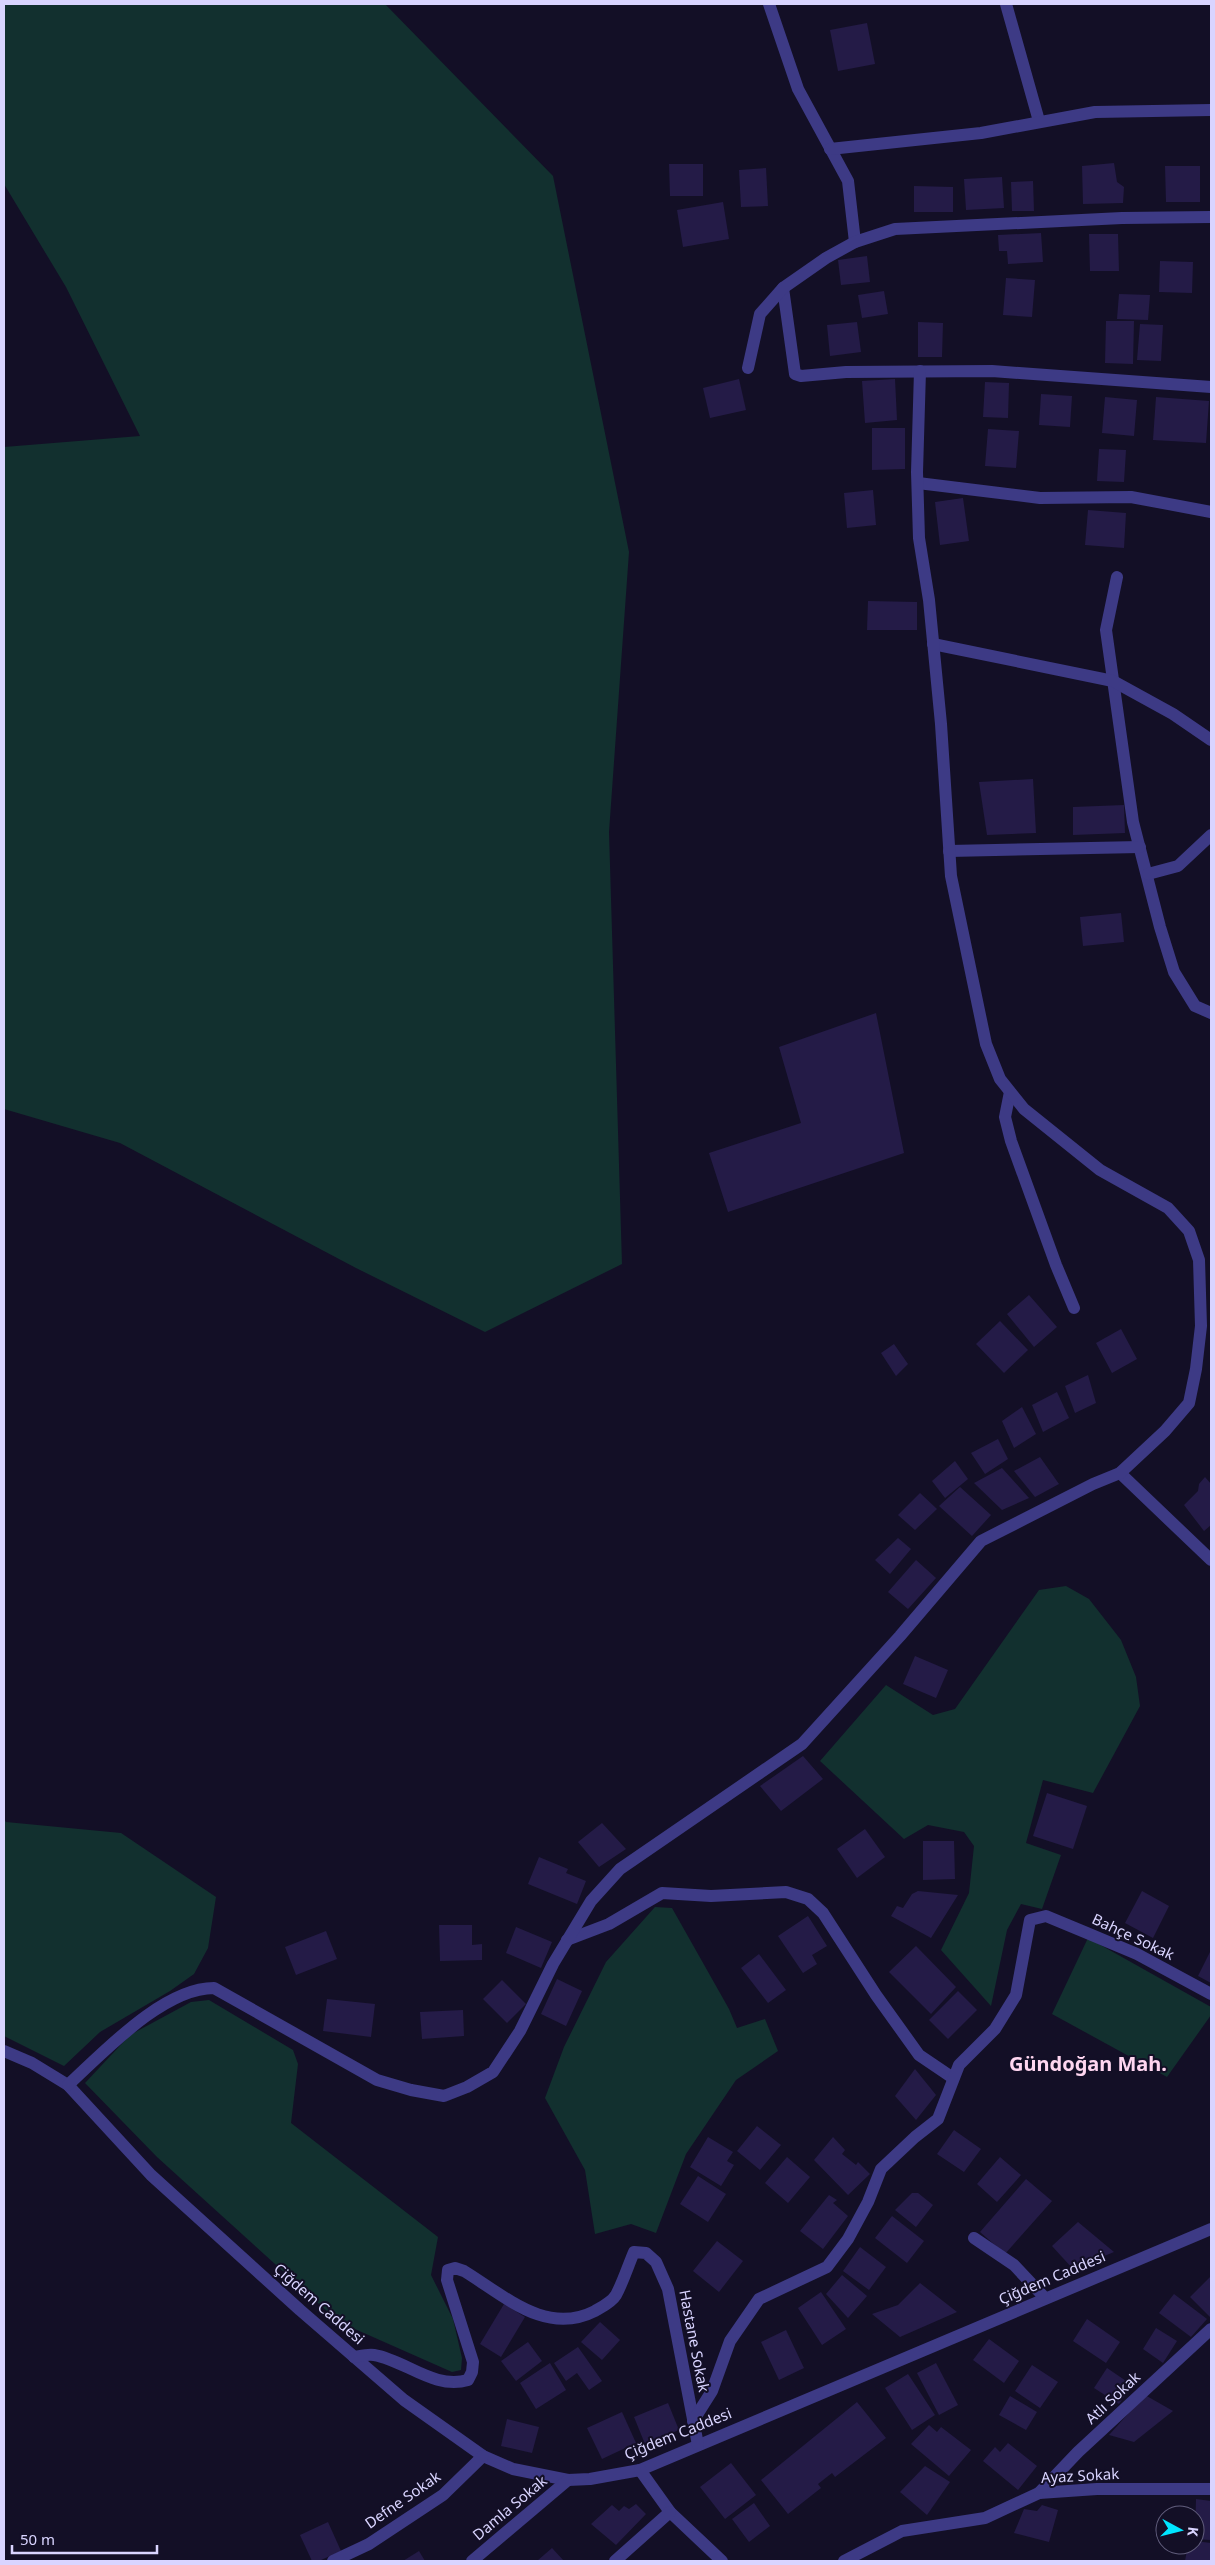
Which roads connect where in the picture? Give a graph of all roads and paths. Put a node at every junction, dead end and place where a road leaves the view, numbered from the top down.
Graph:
1 (769, 4) edge
2 (1006, 4) edge
3 (1211, 110) edge
4 (1039, 121) junction
5 (830, 149) junction
6 (1211, 216) edge
7 (855, 242) junction
8 (783, 288) junction
9 (748, 368) dead end
10 (920, 371) junction
11 (1211, 387) edge
12 (918, 483) junction
13 (1211, 512) edge
14 (1116, 577) dead end
15 (933, 644) junction
16 (1113, 681) junction
17 (1211, 740) edge
18 (1211, 835) edge
19 (1140, 847) junction
20 (949, 850) junction
21 (1148, 874) junction
22 (1211, 1013) edge
23 (1010, 1092) junction
24 (1074, 1308) dead end
25 (1120, 1472) junction
26 (1211, 1560) edge
27 (567, 1940) junction
28 (1211, 1994) edge
29 (4, 2051) edge
30 (953, 2078) junction
31 (68, 2085) junction
32 (1211, 2229) edge
33 (974, 2238) dead end
34 (1045, 2298) junction
35 (1211, 2330) edge
36 (354, 2357) junction
37 (693, 2421) junction
38 (698, 2445) junction
39 (484, 2456) junction
40 (640, 2470) junction
41 (568, 2480) junction
42 (1211, 2489) edge
43 (1039, 2493) junction
44 (670, 2512) junction
45 (333, 2561) edge
46 (472, 2561) edge
47 (615, 2561) edge
48 (722, 2561) edge
49 (844, 2561) edge

1 - 5 street
2 - 4 street
3 - 4 street
4 - 5 street
5 - 7 street
6 - 7 street
7 - 8 street
8 - 9 street
8 - 10 street
10 - 11 street
10 - 12 street
12 - 13 street
12 - 15 street
14 - 16 street
15 - 16 street
15 - 20 street
16 - 17 street
16 - 19 street
18 - 21 street
19 - 20 street
19 - 21 street
20 - 23 street
21 - 22 street
23 - 24 street
23 - 25 street
25 - 26 street
25 - 27 street
27 - 30 street
27 - 31 street
28 - 30 street, Bahçe Sokak
29 - 31 street, Çiğdem Caddesi
30 - 37 street
31 - 36 street, Çiğdem Caddesi
32 - 34 street, Çiğdem Caddesi
33 - 34 street
34 - 38 street, Çiğdem Caddesi
35 - 43 street, Atlı Sokak
36 - 37 street, Hastane Sokak
36 - 39 street, Çiğdem Caddesi
37 - 38 street, Hastane Sokak
38 - 40 street, Çiğdem Caddesi
39 - 41 street, Çiğdem Caddesi
39 - 45 street, Defne Sokak
40 - 41 street, Çiğdem Caddesi
40 - 44 street
41 - 46 street, Damla Sokak
42 - 43 street, Ayaz Sokak
43 - 49 street, Ayaz Sokak
44 - 47 street
44 - 48 street

